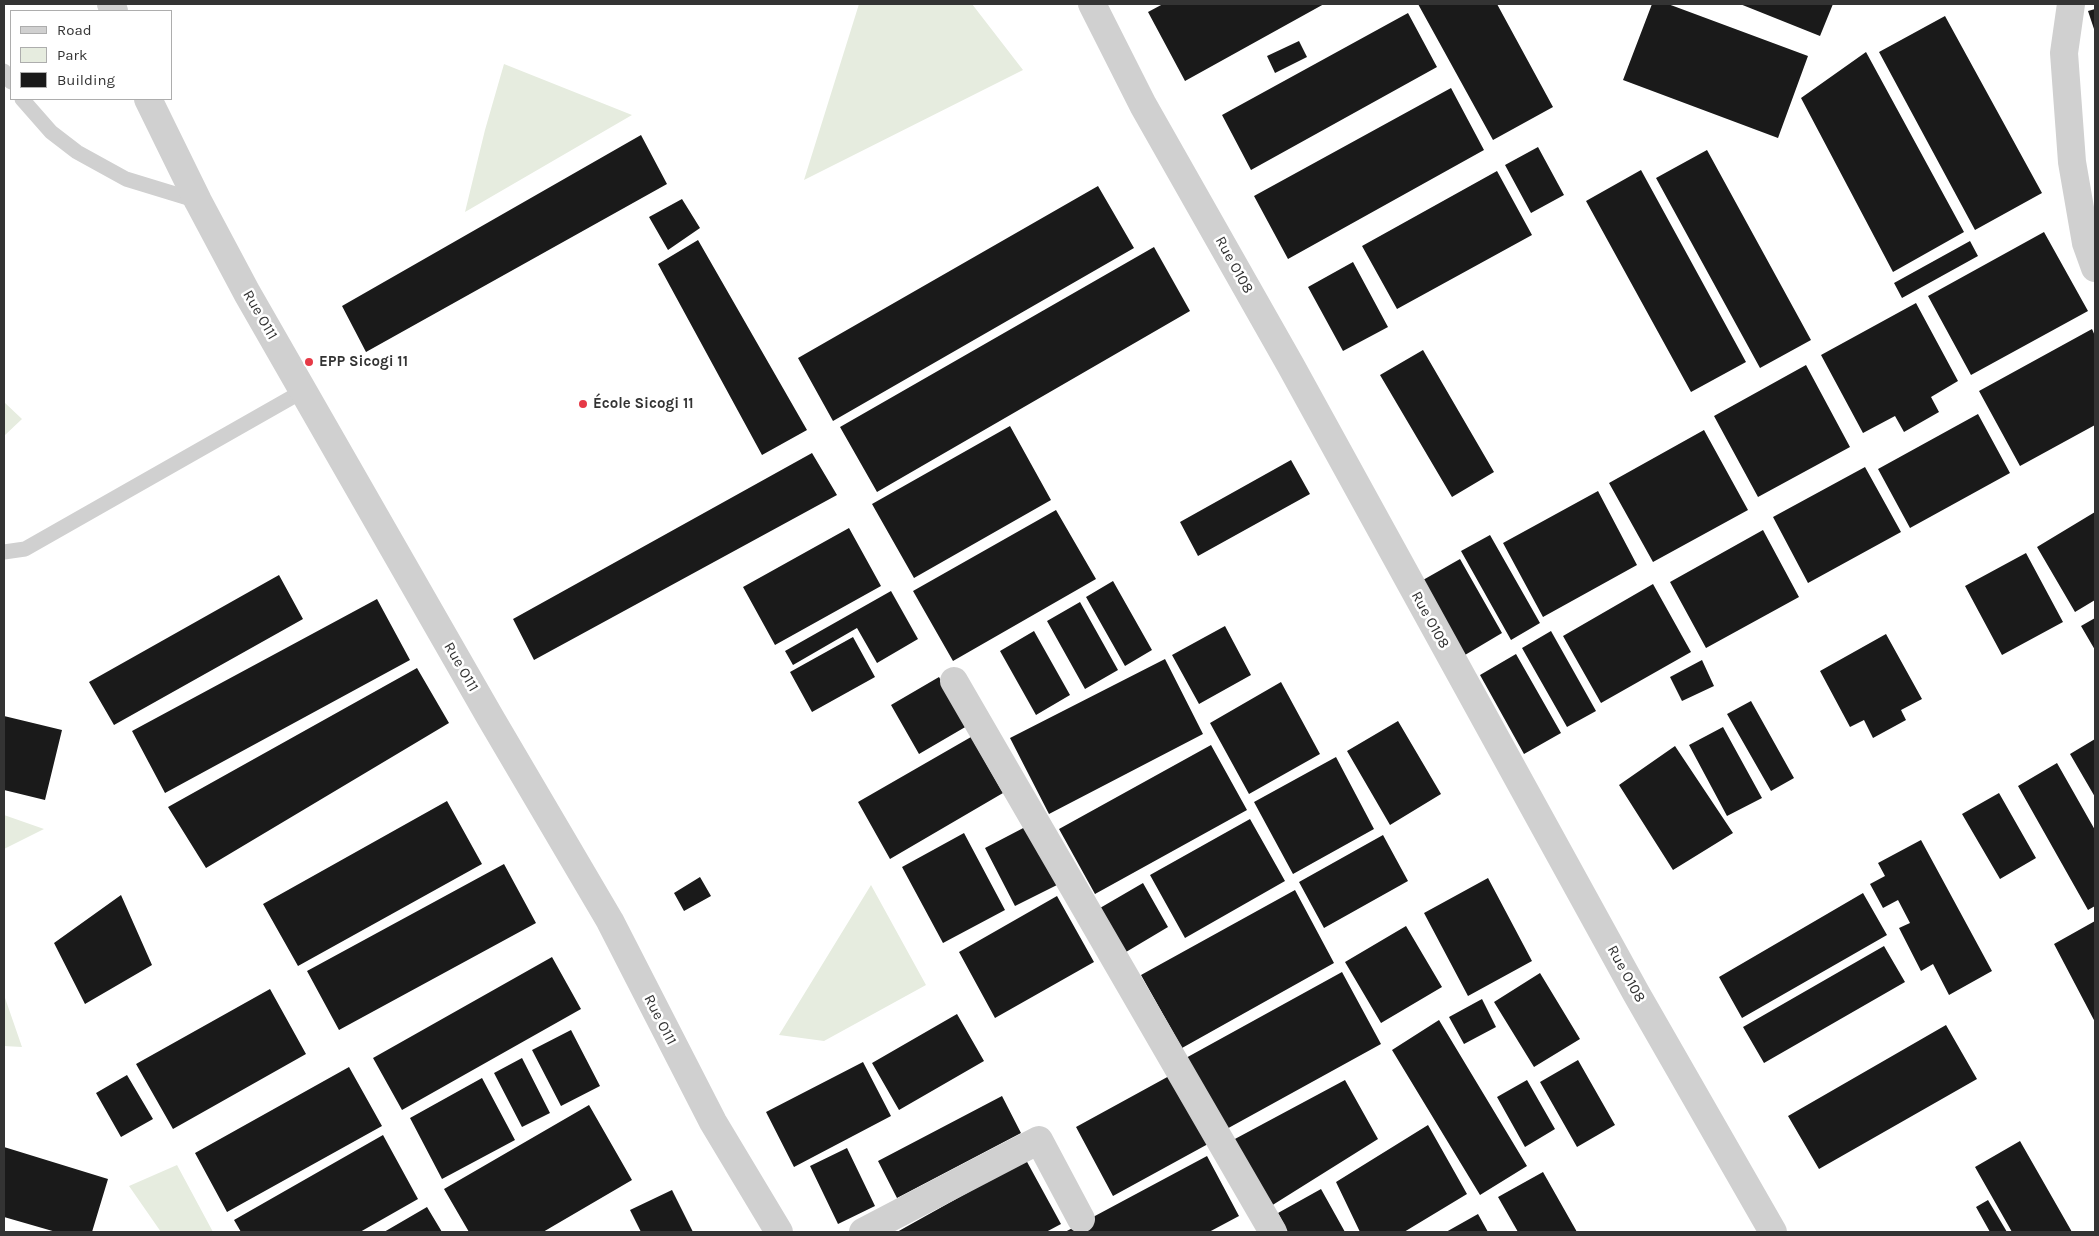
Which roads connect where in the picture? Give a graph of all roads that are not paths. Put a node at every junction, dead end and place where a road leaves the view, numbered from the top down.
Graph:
1 (1092, 4) edge
2 (2071, 4) edge
3 (23, 100) edge
4 (148, 100) edge
5 (198, 201) junction
6 (2095, 268) edge
7 (303, 391) junction
8 (4, 552) edge
9 (954, 681) dead end
10 (1081, 1219) dead end
11 (779, 1232) edge
12 (863, 1232) edge
13 (1273, 1232) edge
14 (1773, 1232) edge

1 - 14 street, Rue O108
2 - 6 street
3 - 5 lane
4 - 5 street, Rue O111
5 - 7 street, Rue O111
7 - 8 lane
7 - 11 street, Rue O111
9 - 13 street
10 - 12 street

